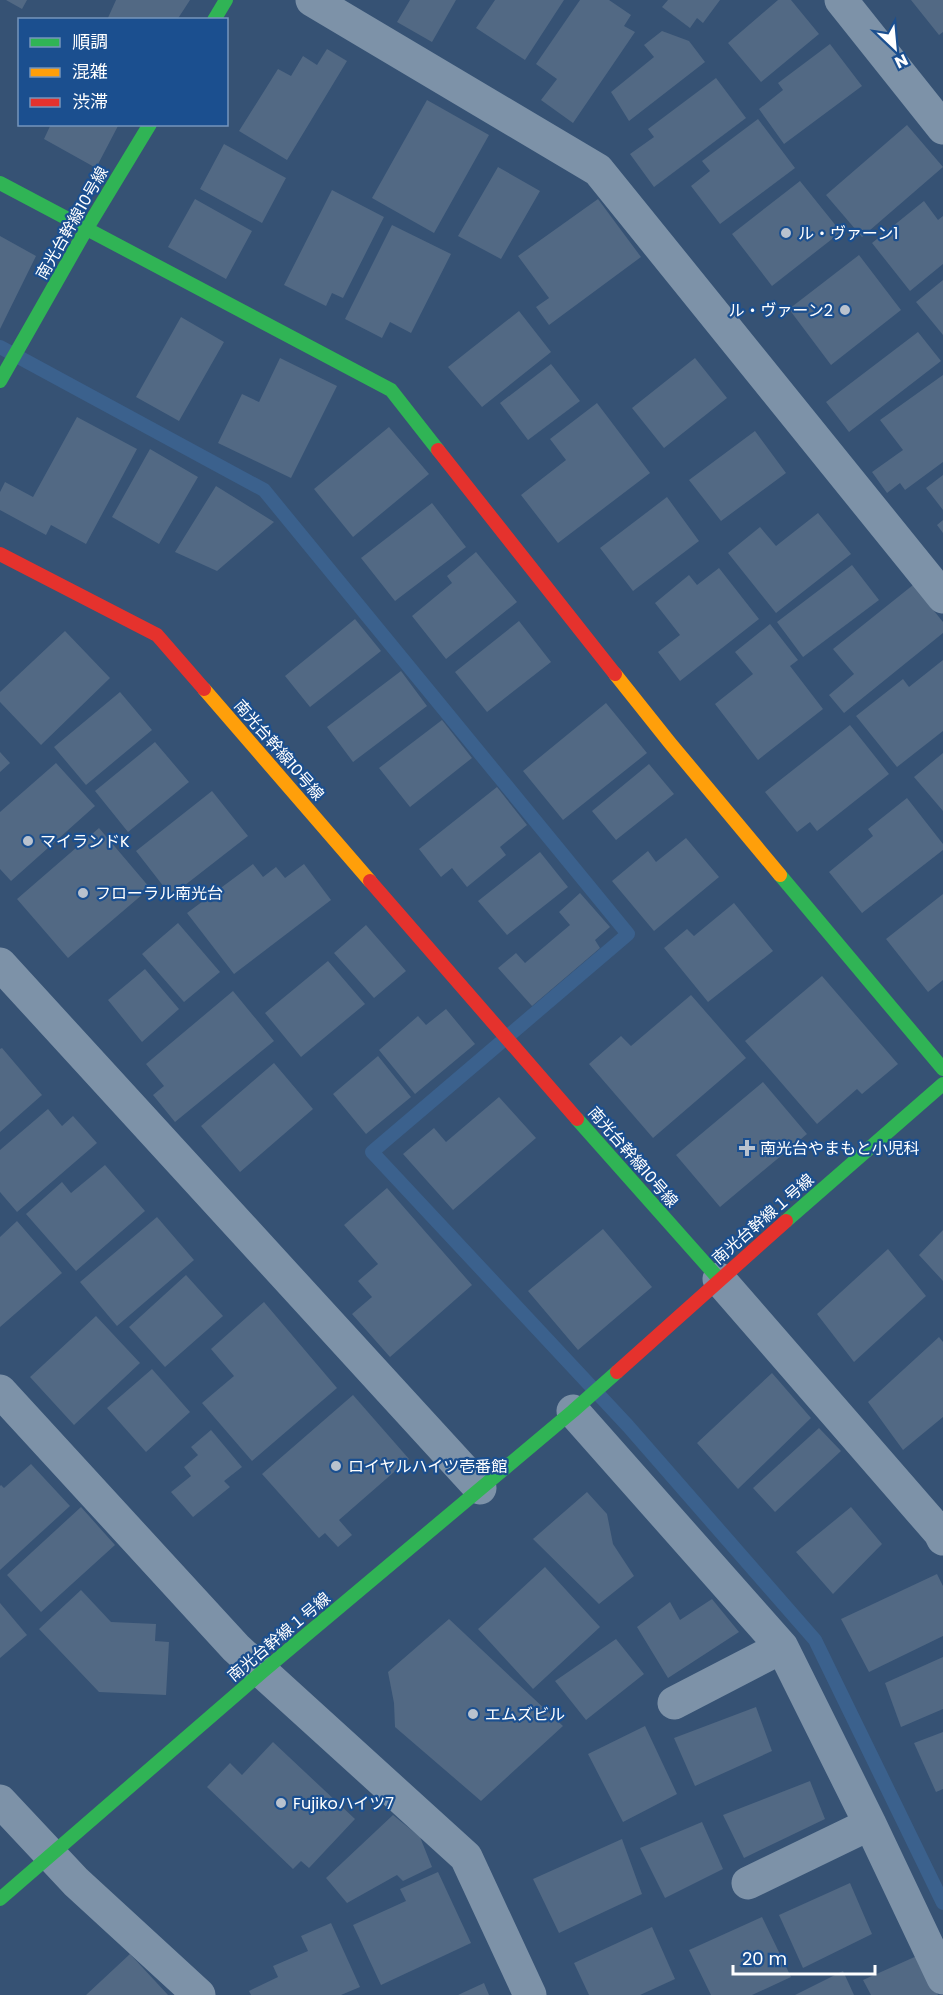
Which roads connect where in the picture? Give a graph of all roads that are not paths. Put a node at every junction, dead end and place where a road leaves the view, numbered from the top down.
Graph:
1 (226, 0) edge
2 (312, 0) edge
3 (841, 0) edge
4 (215, 18) edge
5 (149, 126) edge
6 (943, 128) edge
7 (0, 183) edge
8 (87, 228) junction
9 (3, 376) edge
10 (0, 554) edge
11 (943, 597) edge
12 (0, 964) edge
13 (943, 1069) edge
14 (943, 1084) edge
15 (719, 1279) junction
16 (0, 1391) edge
17 (577, 1406) junction
18 (480, 1488) junction
19 (943, 1539) edge
20 (782, 1647) junction
21 (262, 1672) junction
22 (674, 1703) dead end
23 (0, 1801) edge
24 (870, 1824) junction
25 (51, 1855) junction
26 (748, 1883) dead end
27 (0, 1899) edge
28 (943, 1978) edge
29 (199, 1995) edge
30 (530, 1995) edge

1 - 4 street
2 - 11 street
3 - 6 street
5 - 8 street, 南光台幹線10号線
7 - 8 street
8 - 9 street, 南光台幹線10号線
8 - 13 street
10 - 15 street, 南光台幹線10号線
12 - 18 street
14 - 15 street, 南光台幹線１号線
15 - 17 street, 南光台幹線１号線
15 - 19 street
16 - 21 street
17 - 18 street, 南光台幹線１号線
17 - 20 street
18 - 21 street, 南光台幹線１号線
20 - 22 street
20 - 24 street
21 - 25 street, 南光台幹線１号線
21 - 30 street
23 - 25 street
24 - 26 street
24 - 28 street
25 - 27 street, 南光台幹線１号線
25 - 29 street

